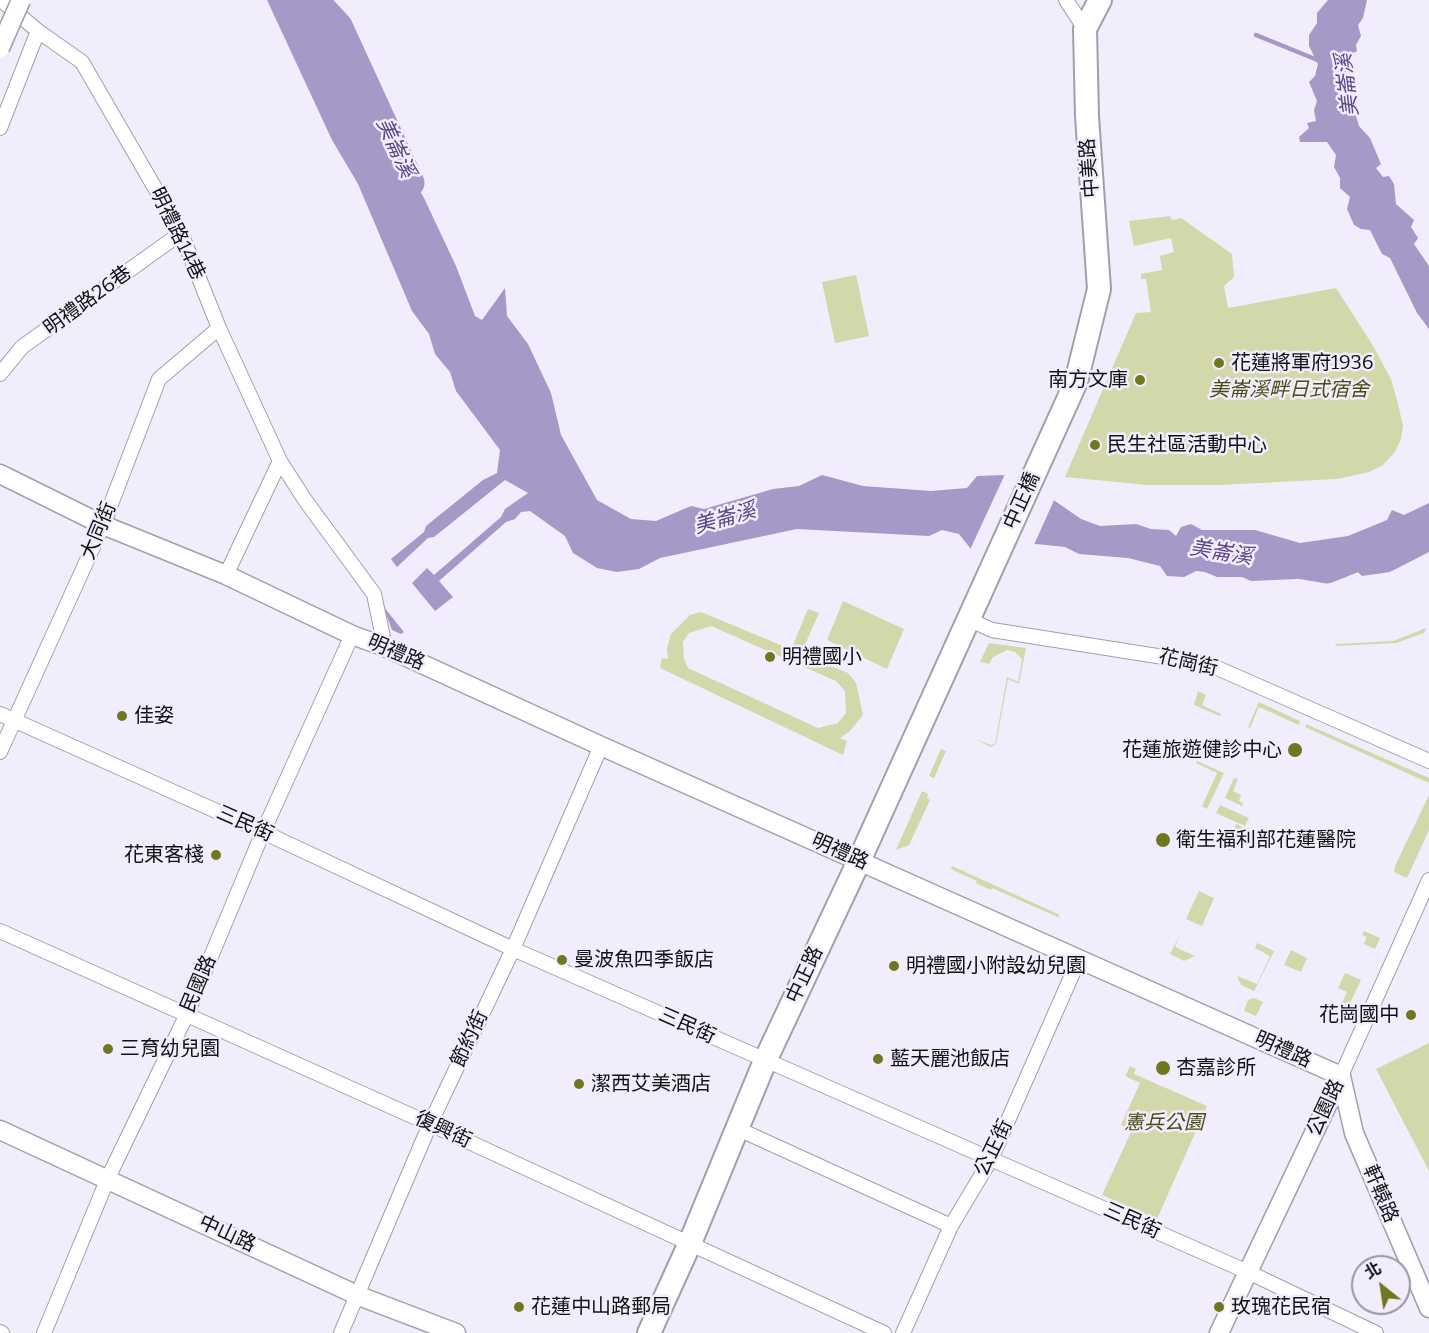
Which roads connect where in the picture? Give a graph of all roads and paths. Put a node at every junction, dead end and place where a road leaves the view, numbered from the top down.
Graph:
1 (1, 0) edge
2 (21, 0) edge
3 (1066, 0) edge
4 (1100, 0) edge
5 (1085, 29) junction
6 (38, 31) junction
7 (0, 48) edge
8 (0, 128) edge
9 (181, 233) junction
10 (219, 328) junction
11 (0, 374) edge
12 (1076, 382) joint
13 (280, 461) junction
14 (0, 474) edge
15 (103, 525) junction
16 (226, 576) junction
17 (968, 619) junction
18 (345, 632) junction
19 (385, 647) junction
20 (0, 714) edge
21 (14, 721) junction
22 (601, 746) junction
23 (0, 752) edge
24 (1429, 761) edge
25 (263, 832) junction
26 (859, 861) junction
27 (1429, 880) edge
28 (0, 931) edge
29 (513, 949) junction
30 (1079, 959) junction
31 (187, 1014) junction
32 (765, 1061) junction
33 (1341, 1076) junction
34 (430, 1124) junction
35 (736, 1128) junction
36 (0, 1130) edge
37 (991, 1159) junction
38 (108, 1178) junction
39 (951, 1226) junction
40 (690, 1243) junction
41 (1248, 1272) junction
42 (359, 1296) junction
43 (1429, 1308) edge
44 (44, 1333) edge
45 (341, 1333) edge
46 (456, 1333) edge
47 (649, 1333) edge
48 (884, 1333) edge
49 (903, 1333) edge
50 (1219, 1333) edge
51 (1376, 1333) edge

1 - 6 street, 明禮路14巷
2 - 7 street, bridge
3 - 5 street
4 - 5 main road, 中美路
5 - 12 main road, 中美路
6 - 8 street
6 - 9 street, 明禮路14巷
9 - 10 street, 明禮路14巷
9 - 11 street, 明禮路26巷
10 - 13 street, 明禮路14巷
10 - 15 street, 大同街
12 - 17 main road, 中正橋
13 - 16 street
13 - 19 street, 明禮路14巷
14 - 15 street
15 - 16 street
15 - 21 street, 大同街
16 - 18 street, 明禮路
17 - 24 street, 花崗街
17 - 26 main road, 中正路
18 - 19 street, 明禮路
18 - 25 street, 民國路
19 - 22 street, 明禮路
20 - 21 street, 三民街
21 - 23 street, 大同街
21 - 25 street, 三民街
22 - 26 street, 明禮路
22 - 29 street, 節約街
25 - 29 street, 三民街
25 - 31 street, 民國路
26 - 30 street, 明禮路
26 - 32 main road, 中正路
27 - 33 street, 公園路
28 - 31 street, 復興街
29 - 32 street, 三民街
29 - 34 street, 節約街
30 - 33 street, 明禮路
30 - 37 street, 公正街
31 - 34 street, 復興街
31 - 38 street, 民國路
32 - 35 main road, 中正路
32 - 37 street, 三民街
33 - 41 street, 公園路
33 - 43 street, 軒轅路
34 - 40 street, 復興街
34 - 42 street, 節約街
35 - 39 street
35 - 40 main road, 中正路
36 - 38 street, 中山路
37 - 39 street, 公正街
37 - 41 street, 三民街
38 - 42 street, 中山路
38 - 44 street, 民國路
39 - 49 street, 公正街
40 - 47 main road, 中正路
40 - 48 street, 復興街
41 - 50 street, 公園路
41 - 51 street, 三民街
42 - 45 street, 節約街
42 - 46 street, 中山路

